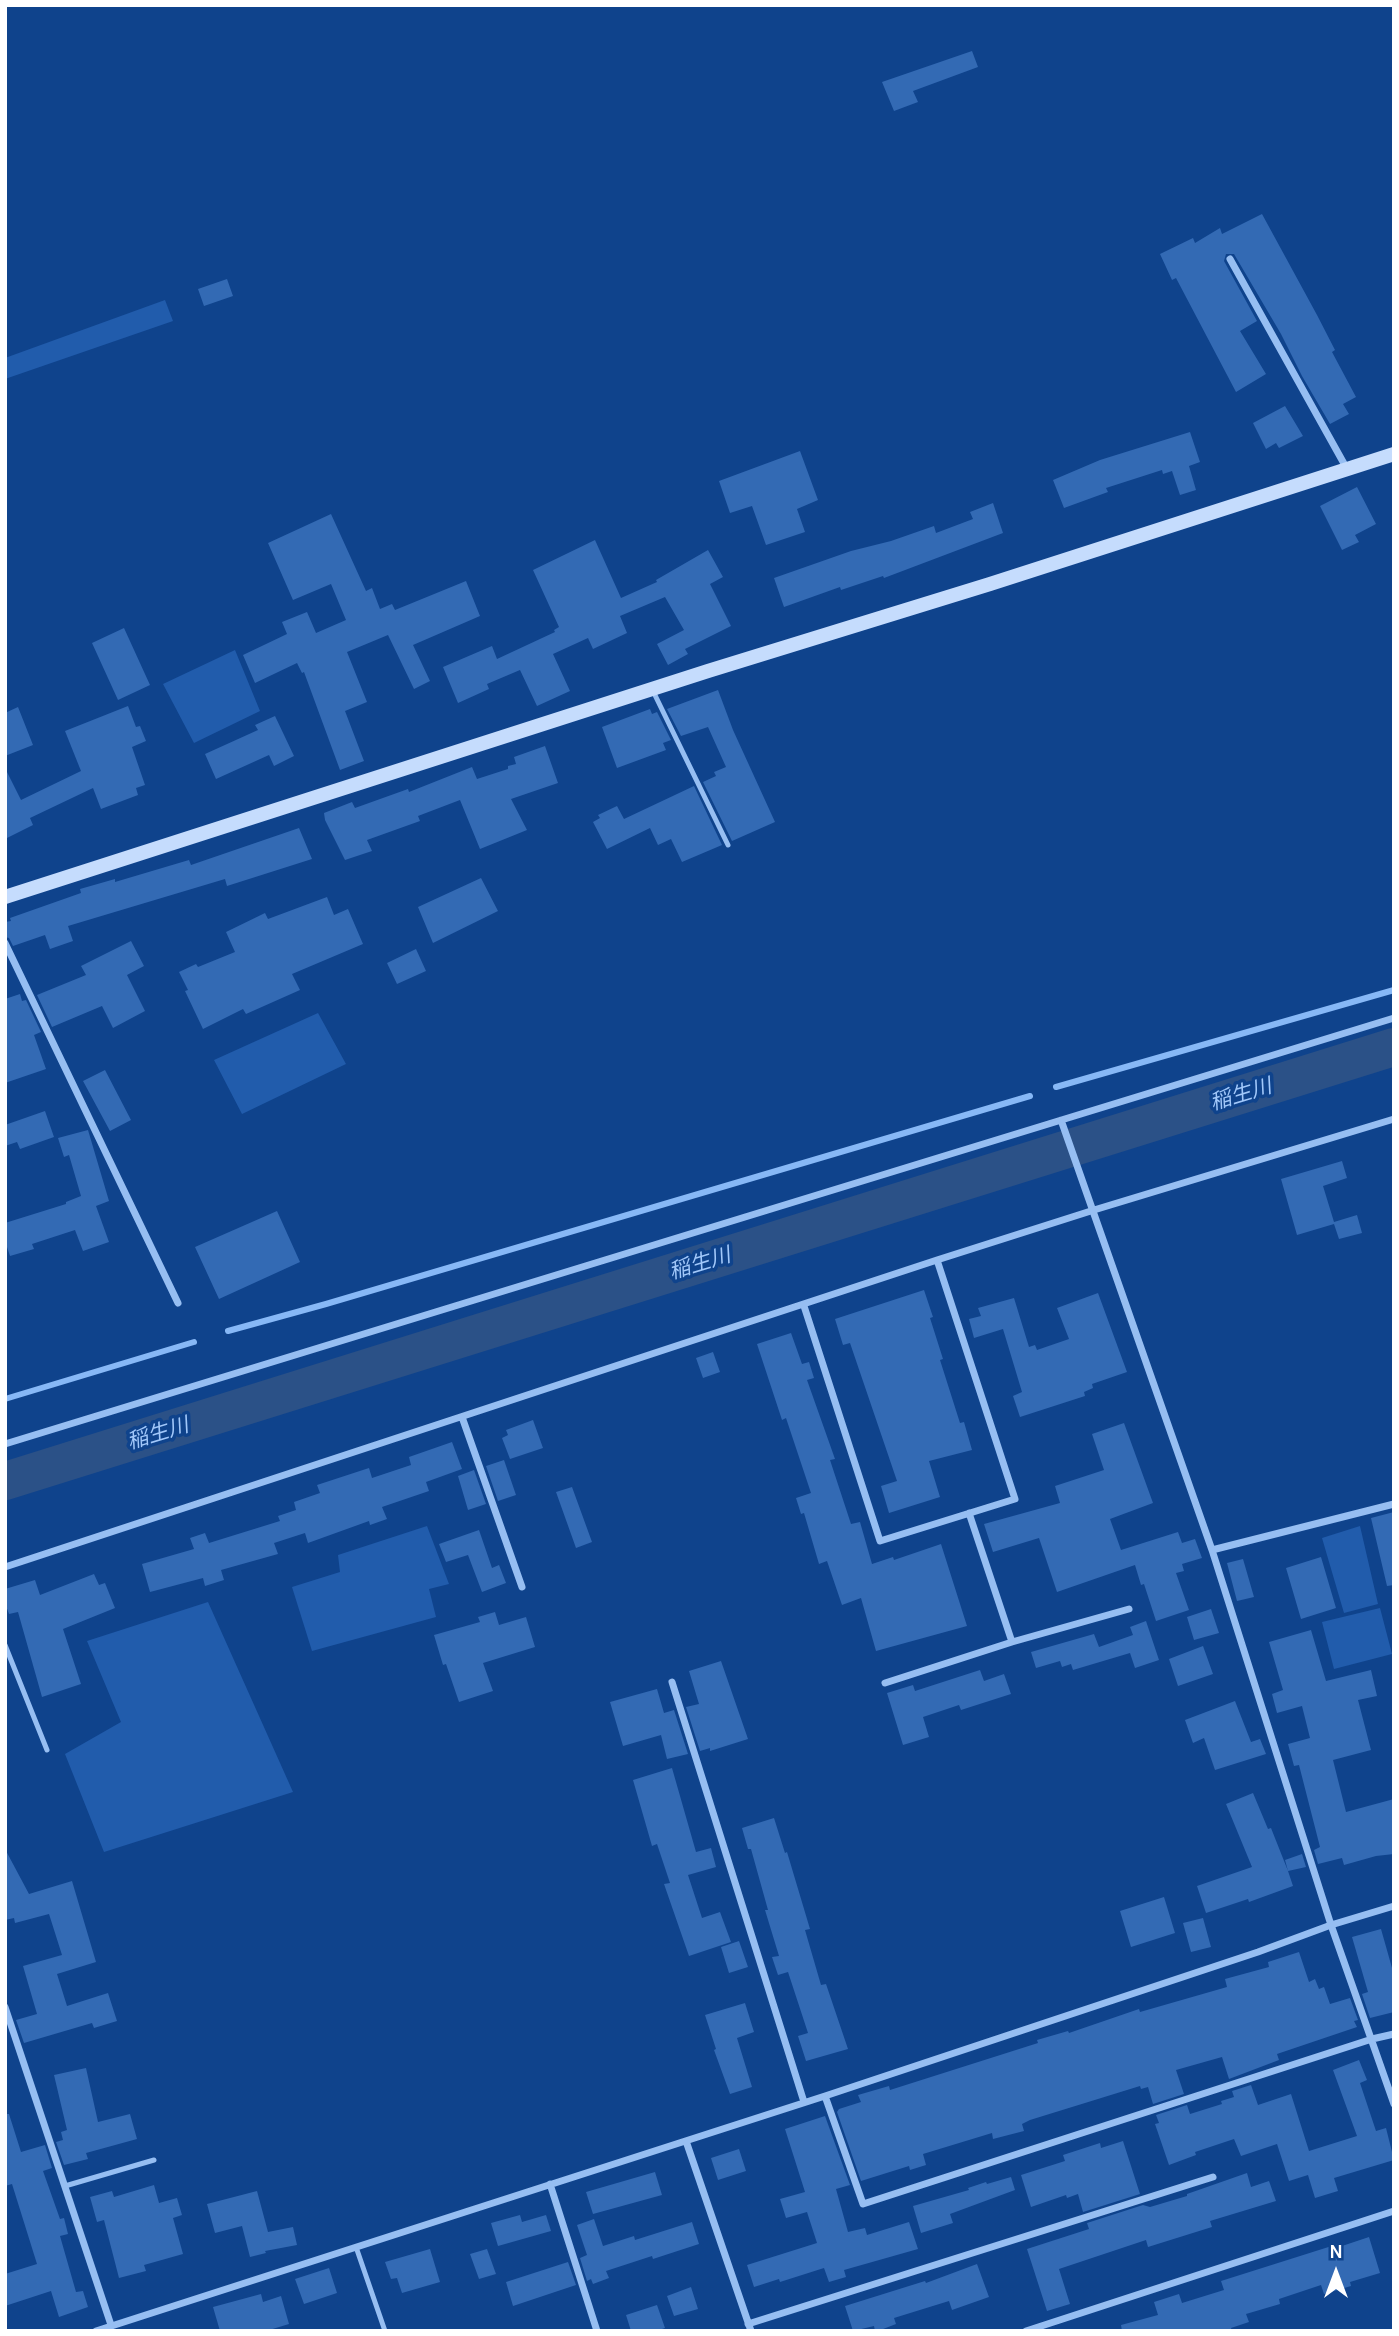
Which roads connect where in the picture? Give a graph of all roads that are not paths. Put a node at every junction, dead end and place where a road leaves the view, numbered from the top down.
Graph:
1 (1230, 259) dead end
2 (1394, 454) edge
3 (1347, 469) junction
4 (652, 689) junction
5 (728, 845) dead end
6 (5, 897) edge
7 (5, 943) edge
8 (1394, 1018) edge
9 (1394, 1119) edge
10 (1061, 1121) junction
11 (1094, 1210) junction
12 (937, 1260) junction
13 (178, 1303) dead end
14 (804, 1306) junction
15 (462, 1417) junction
16 (5, 1444) edge
17 (1394, 1504) edge
18 (969, 1513) junction
19 (1212, 1550) junction
20 (5, 1567) edge
21 (522, 1587) dead end
22 (1129, 1609) dead end
23 (1012, 1642) junction
24 (5, 1645) edge
25 (672, 1682) dead end
26 (885, 1684) dead end
27 (47, 1750) dead end
28 (1394, 1906) edge
29 (1331, 1925) junction
30 (5, 2007) edge
31 (1394, 2034) edge
32 (1372, 2039) junction
33 (825, 2096) junction
34 (804, 2102) junction
35 (1394, 2104) edge
36 (686, 2141) junction
37 (154, 2160) dead end
38 (1213, 2177) dead end
39 (550, 2185) junction
40 (65, 2186) junction
41 (1394, 2211) edge
42 (356, 2247) junction
43 (111, 2325) junction
44 (750, 2327) edge
45 (96, 2331) edge
46 (384, 2331) edge
47 (597, 2331) edge
48 (1027, 2331) edge

1 - 3 street
2 - 3 street
3 - 4 street
4 - 5 lane
4 - 6 street
7 - 13 street
8 - 10 street
9 - 11 street
10 - 11 street
10 - 16 street
11 - 12 street
11 - 19 street
12 - 14 street
12 - 18 street
14 - 15 street
14 - 18 street
15 - 20 street
15 - 21 street
17 - 19 street
18 - 23 street
19 - 29 street
22 - 23 street
23 - 26 street
24 - 27 lane
25 - 34 street
28 - 29 street
29 - 32 street
29 - 33 street
30 - 40 street
31 - 32 street
32 - 33 street
32 - 35 street
33 - 34 street
34 - 36 street
36 - 39 street
36 - 44 street
37 - 40 lane
38 - 44 street
39 - 42 street
39 - 47 street
40 - 43 street
41 - 48 street
42 - 43 street
42 - 46 lane
43 - 45 street

